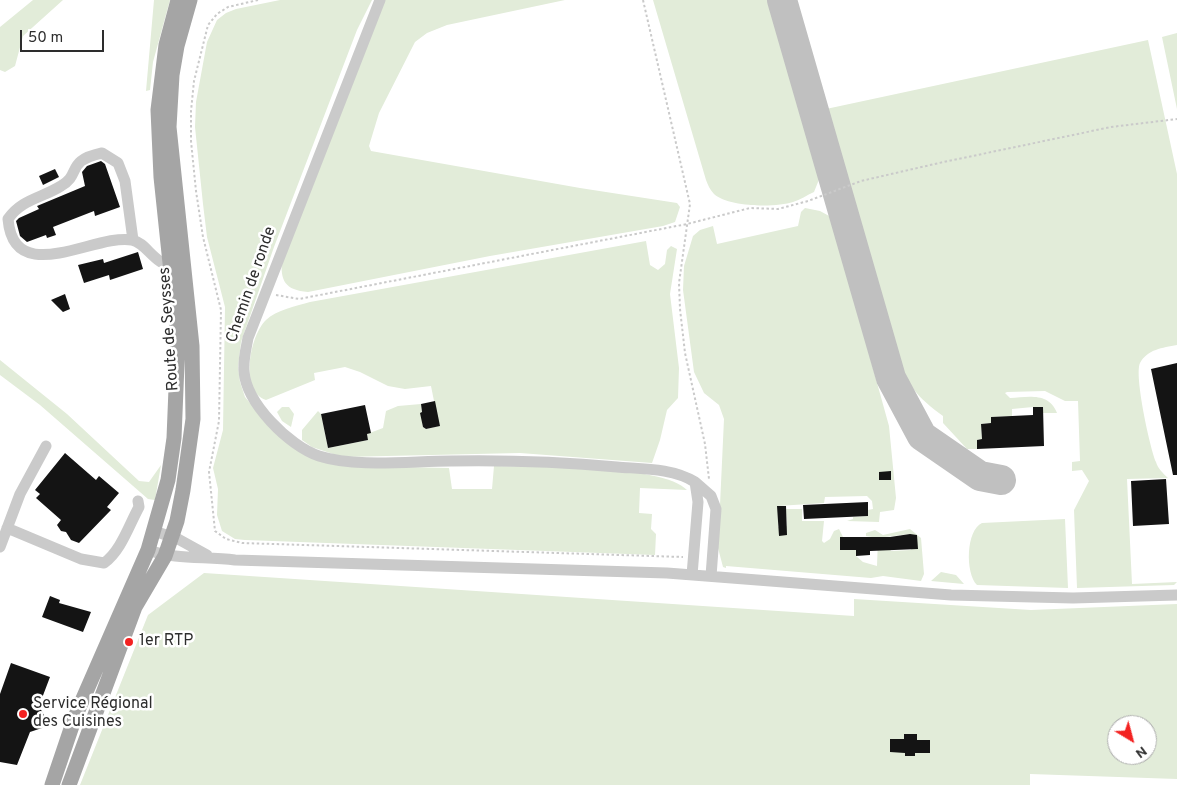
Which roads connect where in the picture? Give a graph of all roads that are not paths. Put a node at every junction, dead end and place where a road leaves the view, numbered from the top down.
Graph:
1 (178, 0) edge
2 (184, 0) edge
3 (190, 0) edge
4 (380, 0) edge
5 (133, 240) junction
6 (177, 268) junction
7 (46, 446) dead end
8 (694, 482) junction
9 (138, 501) dead end
10 (7, 528) junction
11 (164, 534) junction
12 (0, 547) edge
13 (157, 553) junction
14 (209, 556) junction
15 (692, 575) junction
16 (711, 576) junction
17 (1177, 595) edge
18 (52, 785) edge
19 (62, 785) edge
20 (69, 785) edge

1 - 6 main road, Route de Seysses
2 - 6 street, Route de Seysses
3 - 6 main road, Route de Seysses
4 - 8 street, Chemin de ronde
5 - 5 street
5 - 6 street
6 - 11 main road, Route de Seysses
6 - 11 main road, Route de Seysses
7 - 10 street
8 - 15 street
8 - 16 street, Chemin de ronde
9 - 10 street
10 - 12 street
11 - 13 main road, Route de Seysses
11 - 14 street
13 - 14 street
13 - 18 main road, Route de Seysses
13 - 19 street, Route de Seysses
13 - 20 main road, Route de Seysses
14 - 15 street
15 - 16 street
16 - 17 street

